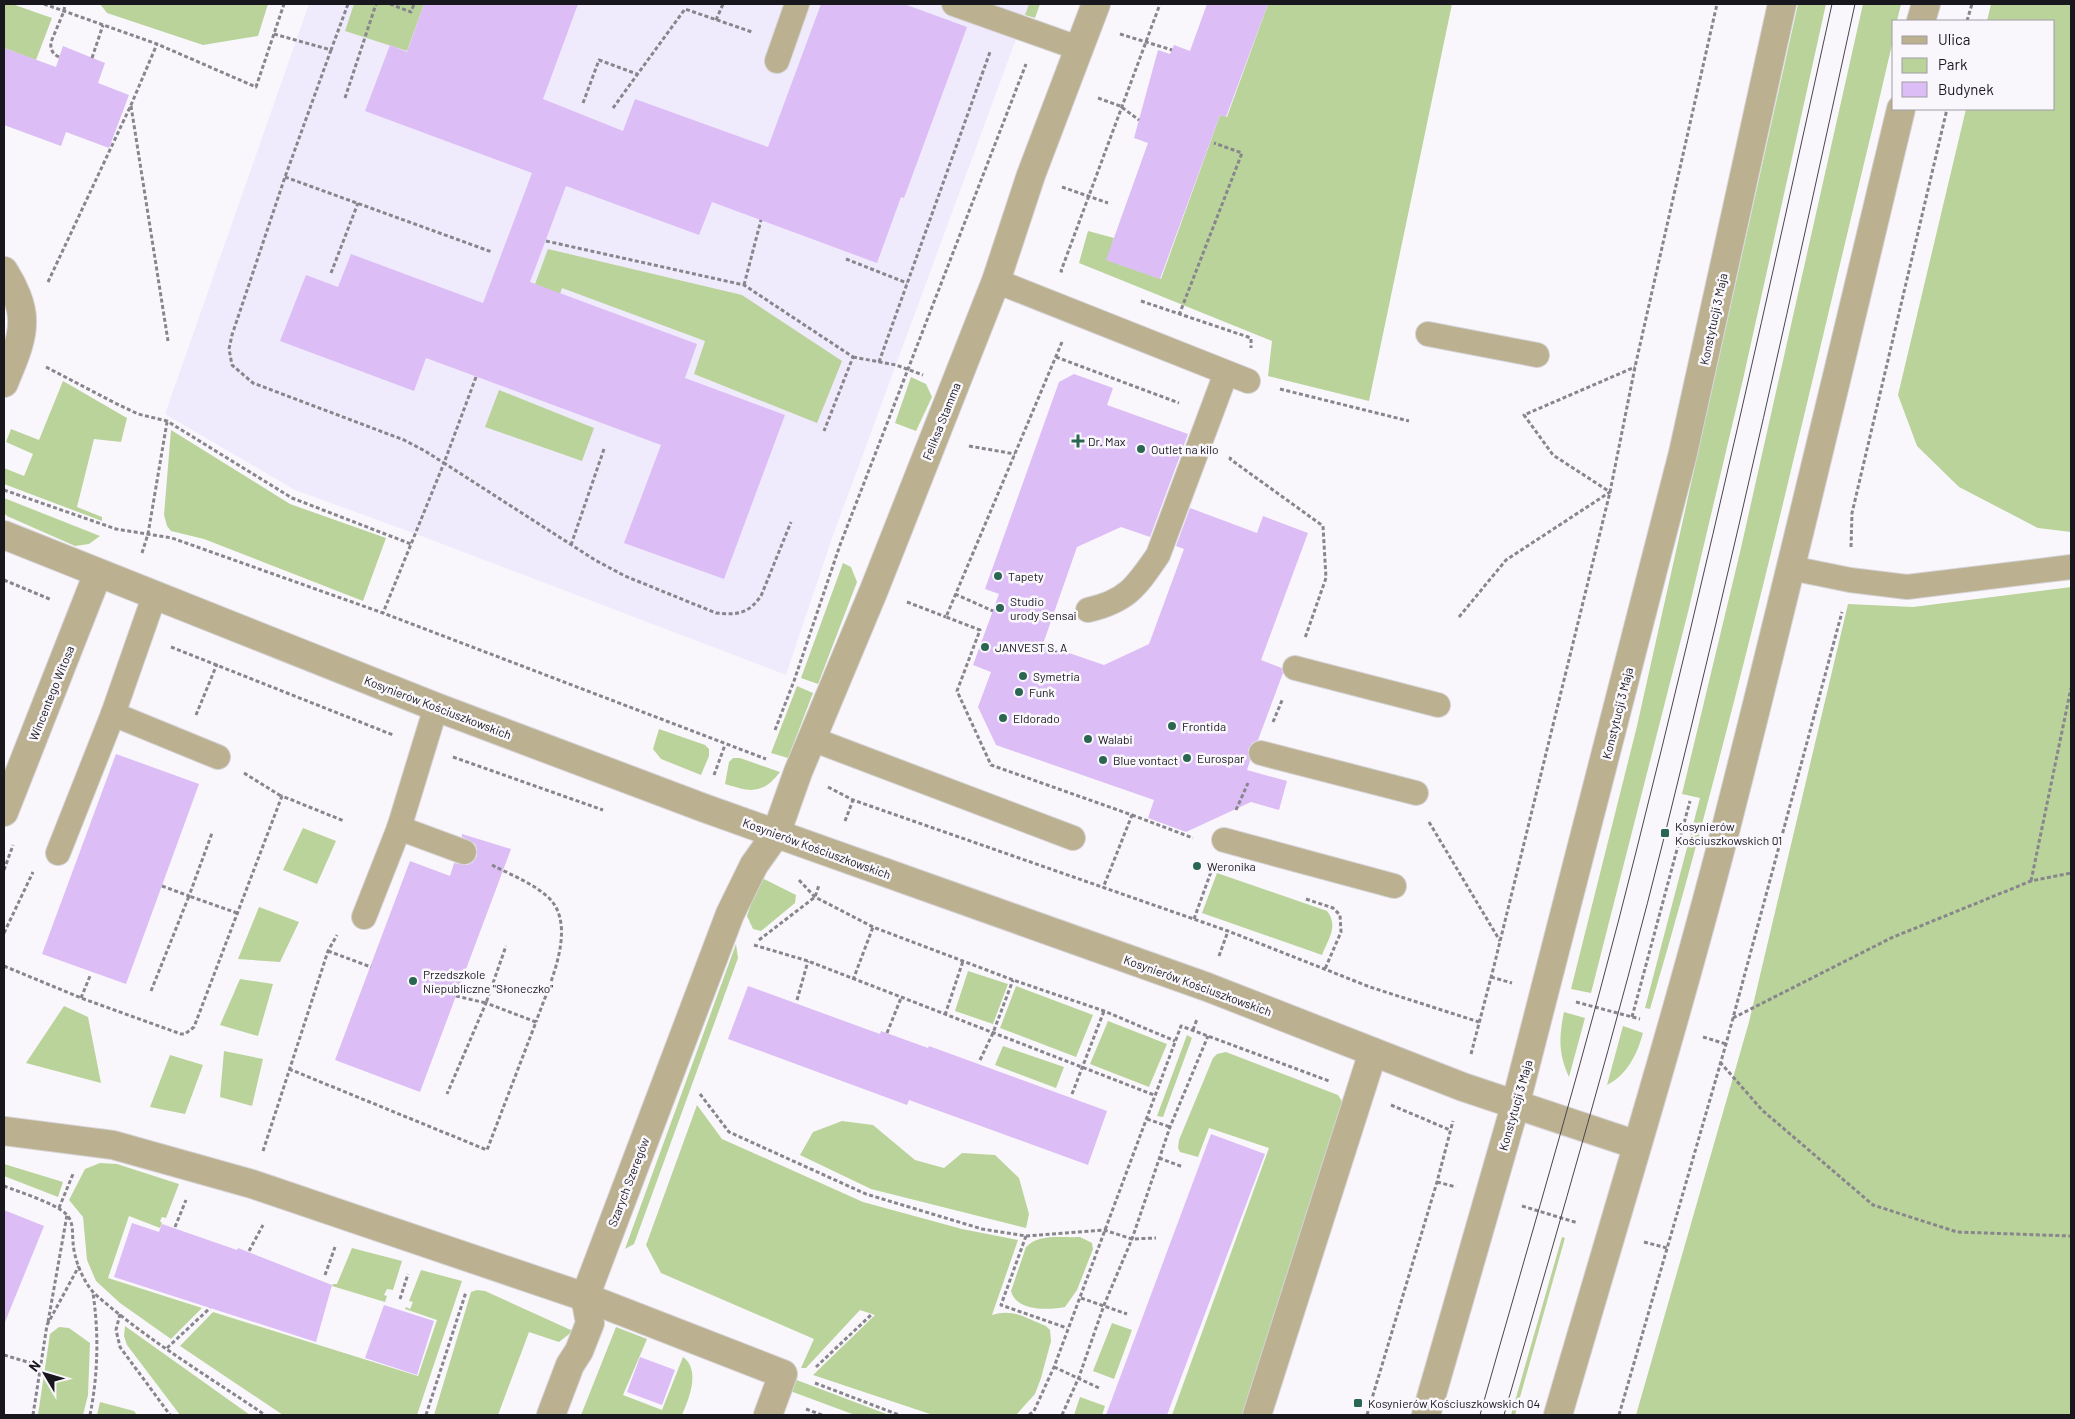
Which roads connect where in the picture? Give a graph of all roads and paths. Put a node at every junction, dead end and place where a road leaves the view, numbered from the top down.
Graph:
1 (44, 4) edge
2 (65, 4) edge
3 (284, 4) edge
4 (348, 4) edge
5 (376, 4) edge
6 (390, 4) edge
7 (414, 4) edge
8 (723, 4) edge
9 (797, 4) edge
10 (954, 4) edge
11 (1160, 4) edge
12 (1718, 4) edge
13 (1782, 4) edge
14 (1926, 4) edge
15 (1972, 4) edge
16 (64, 11) junction
17 (716, 20) junction
18 (1921, 20) edge
19 (1968, 20) edge
20 (1001, 21) junction
21 (103, 24) junction
22 (1087, 25) edge
23 (274, 34) junction
24 (1037, 34) junction
25 (1145, 42) junction
26 (156, 44) junction
27 (331, 50) junction
28 (1172, 50) dead end
29 (780, 52) joint
30 (60, 58) dead end
31 (92, 58) dead end
32 (637, 74) junction
33 (1064, 85) junction
34 (345, 98) dead end
35 (583, 103) dead end
36 (131, 105) junction
37 (1120, 106) junction
38 (613, 108) dead end
39 (1900, 110) edge
40 (1947, 110) edge
41 (1139, 120) dead end
42 (1214, 143) dead end
43 (1031, 174) junction
44 (285, 176) junction
45 (1088, 197) junction
46 (358, 203) junction
47 (1108, 203) dead end
48 (761, 220) dead end
49 (546, 241) dead end
50 (492, 252) dead end
51 (846, 259) dead end
52 (4, 271) edge
53 (330, 273) dead end
54 (1070, 274) dead end
55 (996, 281) junction
56 (907, 283) junction
57 (744, 285) junction
58 (45, 289) dead end
59 (1134, 298) dead end
60 (1075, 312) junction
61 (1179, 315) junction
62 (1428, 334) dead end
63 (168, 341) dead end
64 (16, 351) junction
65 (1536, 355) dead end
66 (853, 357) junction
67 (1056, 357) junction
68 (879, 362) junction
69 (896, 365) dead end
70 (1635, 367) junction
71 (1216, 369) junction
72 (476, 377) dead end
73 (1248, 381) junction
74 (4, 384) edge
75 (167, 422) junction
76 (1409, 422) dead end
77 (824, 431) dead end
78 (933, 439) junction
79 (604, 449) dead end
80 (1233, 449) dead end
81 (1015, 454) junction
82 (444, 463) junction
83 (4, 490) edge
84 (1610, 492) junction
85 (790, 522) dead end
86 (148, 534) junction
87 (4, 535) edge
88 (411, 544) junction
89 (571, 545) junction
90 (140, 557) dead end
91 (2071, 567) edge
92 (1791, 568) junction
93 (98, 573) junction
94 (4, 580) edge
95 (1850, 580) junction
96 (874, 590) junction
97 (155, 594) junction
98 (956, 594) junction
99 (1088, 610) dead end
100 (993, 611) dead end
101 (83, 613) junction
102 (383, 614) junction
103 (946, 617) junction
104 (1459, 617) dead end
105 (140, 635) junction
106 (217, 664) junction
107 (1295, 668) junction
108 (2071, 688) edge
109 (1438, 705) dead end
110 (436, 707) junction
111 (113, 714) junction
112 (774, 733) dead end
113 (812, 739) junction
114 (184, 745) junction
115 (725, 745) junction
116 (424, 747) junction
117 (768, 750) dead end
118 (1260, 753) junction
119 (218, 757) joint
120 (764, 758) junction
121 (798, 772) junction
122 (712, 781) dead end
123 (1416, 793) dead end
124 (282, 796) junction
125 (853, 800) junction
126 (1690, 801) dead end
127 (608, 811) dead end
128 (4, 812) edge
129 (1132, 815) junction
130 (1425, 816) dead end
131 (344, 821) dead end
132 (399, 828) junction
133 (842, 829) dead end
134 (212, 833) dead end
135 (776, 834) junction
136 (1073, 838) dead end
137 (1222, 844) junction
138 (58, 852) dead end
139 (464, 852) joint
140 (36, 865) dead end
141 (754, 865) junction
142 (2071, 873) edge
143 (2031, 881) junction
144 (820, 882) dead end
145 (162, 886) dead end
146 (1394, 886) dead end
147 (1103, 888) junction
148 (189, 896) junction
149 (1298, 896) dead end
150 (815, 897) junction
151 (237, 913) junction
152 (364, 918) dead end
153 (1194, 919) junction
154 (873, 927) junction
155 (1228, 931) junction
156 (4, 933) edge
157 (1500, 942) junction
158 (753, 944) junction
159 (506, 946) dead end
160 (750, 950) dead end
161 (1218, 959) dead end
162 (963, 961) junction
163 (808, 962) junction
164 (4, 966) edge
165 (370, 967) dead end
166 (1325, 969) junction
167 (90, 976) dead end
168 (1491, 977) junction
169 (853, 980) junction
170 (1012, 980) junction
171 (150, 991) dead end
172 (1545, 994) junction
173 (456, 996) dead end
174 (81, 998) junction
175 (901, 998) junction
176 (798, 1000) dead end
177 (486, 1003) junction
178 (1104, 1011) junction
179 (945, 1015) junction
180 (1632, 1017) junction
181 (1733, 1018) junction
182 (536, 1022) junction
183 (1478, 1022) junction
184 (1671, 1028) junction
185 (887, 1033) dead end
186 (993, 1033) junction
187 (1175, 1041) junction
188 (1726, 1044) junction
189 (1373, 1052) junction
190 (980, 1060) dead end
191 (1720, 1062) junction
192 (1083, 1068) junction
193 (289, 1070) junction
194 (1463, 1087) junction
195 (696, 1090) dead end
196 (447, 1094) dead end
197 (1072, 1094) dead end
198 (1154, 1096) junction
199 (1515, 1106) junction
200 (1147, 1119) junction
201 (1170, 1128) junction
202 (4, 1131) edge
203 (1637, 1144) junction
204 (262, 1152) dead end
205 (1159, 1158) junction
206 (1183, 1167) dead end
207 (1437, 1182) junction
208 (4, 1186) edge
209 (190, 1191) dead end
210 (1489, 1197) junction
211 (67, 1215) junction
212 (267, 1217) dead end
213 (175, 1227) dead end
214 (1104, 1230) junction
215 (1611, 1232) junction
216 (1026, 1236) junction
217 (2071, 1236) edge
218 (1156, 1238) dead end
219 (1132, 1239) junction
220 (338, 1241) dead end
221 (1667, 1248) junction
222 (249, 1251) dead end
223 (79, 1266) junction
224 (410, 1267) dead end
225 (325, 1275) dead end
226 (468, 1286) dead end
227 (93, 1292) junction
228 (585, 1297) junction
229 (1080, 1298) junction
230 (400, 1299) dead end
231 (1104, 1305) junction
232 (210, 1308) dead end
233 (120, 1314) junction
234 (872, 1314) dead end
235 (1127, 1314) dead end
236 (47, 1325) junction
237 (1067, 1328) junction
238 (167, 1348) junction
239 (4, 1355) edge
240 (41, 1366) junction
241 (1054, 1367) junction
242 (793, 1376) junction
243 (1079, 1377) junction
244 (1099, 1388) dead end
245 (33, 1415) edge
246 (90, 1415) edge
247 (170, 1415) edge
248 (265, 1415) edge
249 (426, 1415) edge
250 (551, 1415) edge
251 (768, 1415) edge
252 (898, 1415) edge
253 (1029, 1415) edge
254 (1062, 1415) edge
255 (1257, 1415) edge
256 (1368, 1415) edge
257 (1426, 1415) edge
258 (1558, 1415) edge
259 (1619, 1415) edge

1 - 16 path
2 - 16 path
3 - 23 path
4 - 27 path
5 - 34 path
6 - 7 path
8 - 17 path
9 - 29 lane
10 - 20 lane
11 - 25 path
12 - 70 path
13 - 172 street, Konstytucji 3 Maja
14 - 18 street
15 - 19 path
16 - 21 path
16 - 30 path
17 - 29 path
17 - 32 path
20 - 24 lane
20 - 56 path
21 - 26 path
21 - 31 path
22 - 24 lane
22 - 25 path
22 - 33 street, Feliksa Stamma
23 - 26 path
23 - 27 path
24 - 112 path
25 - 28 path
25 - 37 path
26 - 36 path
27 - 44 path
32 - 35 path
32 - 38 path
33 - 37 path
33 - 43 street, Feliksa Stamma
36 - 58 path
36 - 63 path
37 - 41 path
37 - 45 path
39 - 92 street
40 - 95 path
42 - 61 path
43 - 45 path
43 - 55 street, Feliksa Stamma
44 - 46 path
44 - 82 path
45 - 47 path
45 - 54 path
46 - 50 path
46 - 53 path
48 - 57 path
49 - 57 path
51 - 56 path
52 - 64 street
55 - 60 lane
55 - 78 street, Feliksa Stamma
56 - 68 path
57 - 66 path
59 - 61 path
60 - 67 path
60 - 71 lane
61 - 73 path
62 - 65 lane
64 - 74 street
64 - 75 path
66 - 68 path
66 - 77 path
67 - 71 path
67 - 81 path
68 - 69 path
70 - 84 path
70 - 84 path
71 - 73 lane
71 - 99 lane
72 - 82 path
73 - 76 path
75 - 86 path
75 - 88 path
78 - 81 path
78 - 96 street, Feliksa Stamma
79 - 89 path
80 - 107 path
81 - 98 path
82 - 88 path
82 - 89 path
83 - 86 path
84 - 104 path
84 - 157 path
85 - 89 path
86 - 90 path
86 - 102 path
87 - 93 street, Kosynierów Kościuszkowskich
88 - 102 path
91 - 95 lane
92 - 95 lane
92 - 184 street
93 - 97 street, Kosynierów Kościuszkowskich
93 - 101 street, Wincentego Witosa
94 - 101 path
95 - 181 path
96 - 103 path
96 - 113 street, Feliksa Stamma
97 - 105 lane
97 - 110 street, Kosynierów Kościuszkowskich
98 - 100 path
98 - 103 path
101 - 128 street, Wincentego Witosa
102 - 115 path
103 - 129 path
105 - 106 path
105 - 111 lane
106 - 114 path
106 - 116 path
107 - 109 lane
107 - 118 path
108 - 143 path
110 - 116 lane
110 - 135 street, Kosynierów Kościuszkowskich
111 - 114 lane
111 - 138 lane
113 - 121 street, Feliksa Stamma
113 - 136 lane
114 - 119 lane
115 - 120 path
115 - 122 path
116 - 127 path
116 - 132 lane
117 - 120 path
118 - 123 lane
118 - 137 path
119 - 124 path
120 - 121 path
121 - 125 path
121 - 135 street, Feliksa Stamma
124 - 131 path
124 - 151 path
125 - 133 path
125 - 147 path
126 - 180 path
129 - 137 path
129 - 147 path
130 - 157 path
132 - 139 lane
132 - 152 lane
134 - 148 path
135 - 141 street, Szarych Szeregów
135 - 189 street, Kosynierów Kościuszkowskich
137 - 146 lane
137 - 153 path
139 - 182 path
140 - 156 path
141 - 150 path
141 - 228 street, Szarych Szeregów
142 - 143 path
143 - 181 path
144 - 150 path
145 - 148 path
147 - 153 path
148 - 151 path
148 - 171 path
149 - 166 path
150 - 154 path
150 - 158 path
151 - 174 path
153 - 155 path
154 - 162 path
154 - 169 path
155 - 161 path
155 - 166 path
157 - 168 path
158 - 160 path
158 - 163 path
159 - 177 path
162 - 170 path
162 - 179 path
163 - 169 path
163 - 176 path
164 - 174 path
165 - 193 path
166 - 183 path
167 - 174 path
168 - 172 path
168 - 183 path
169 - 175 path
170 - 178 path
170 - 186 path
172 - 180 path
172 - 199 street, Konstytucji 3 Maja
173 - 177 path
175 - 179 path
175 - 185 path
177 - 182 path
177 - 196 path
178 - 187 path
178 - 192 path
179 - 186 path
180 - 184 path
181 - 188 path
182 - 193 path
183 - 194 path
184 - 188 path
184 - 203 street
186 - 190 path
186 - 192 path
187 - 198 path
187 - 201 path
188 - 191 path
189 - 194 street, Kosynierów Kościuszkowskich
189 - 255 street
191 - 217 path
191 - 221 path
192 - 197 path
192 - 198 path
193 - 204 path
194 - 199 street, Kosynierów Kościuszkowskich
194 - 207 path
195 - 216 path
198 - 200 path
199 - 203 street, Kosynierów Kościuszkowskich
199 - 210 street, Konstytucji 3 Maja
200 - 201 path
200 - 214 path
201 - 205 path
202 - 228 street
203 - 215 street
205 - 206 path
205 - 219 path
207 - 210 path
207 - 256 path
208 - 211 path
209 - 213 path
210 - 215 path
210 - 257 street, Konstytucji 3 Maja
211 - 223 path
211 - 236 path
212 - 222 path
214 - 216 path
214 - 219 path
214 - 229 path
215 - 221 path
215 - 258 street
216 - 237 path
218 - 219 path
219 - 231 path
220 - 225 path
221 - 259 path
223 - 227 path
223 - 236 path
224 - 230 path
226 - 249 path
227 - 233 path
227 - 246 path
228 - 242 street
228 - 250 street
229 - 231 path
229 - 237 path
231 - 235 path
231 - 243 path
232 - 238 path
233 - 238 path
233 - 247 path
234 - 242 path
236 - 240 path
237 - 241 path
238 - 248 path
239 - 240 path
240 - 245 path
241 - 243 path
241 - 253 path
242 - 251 street
242 - 252 path
243 - 244 path
243 - 254 path

